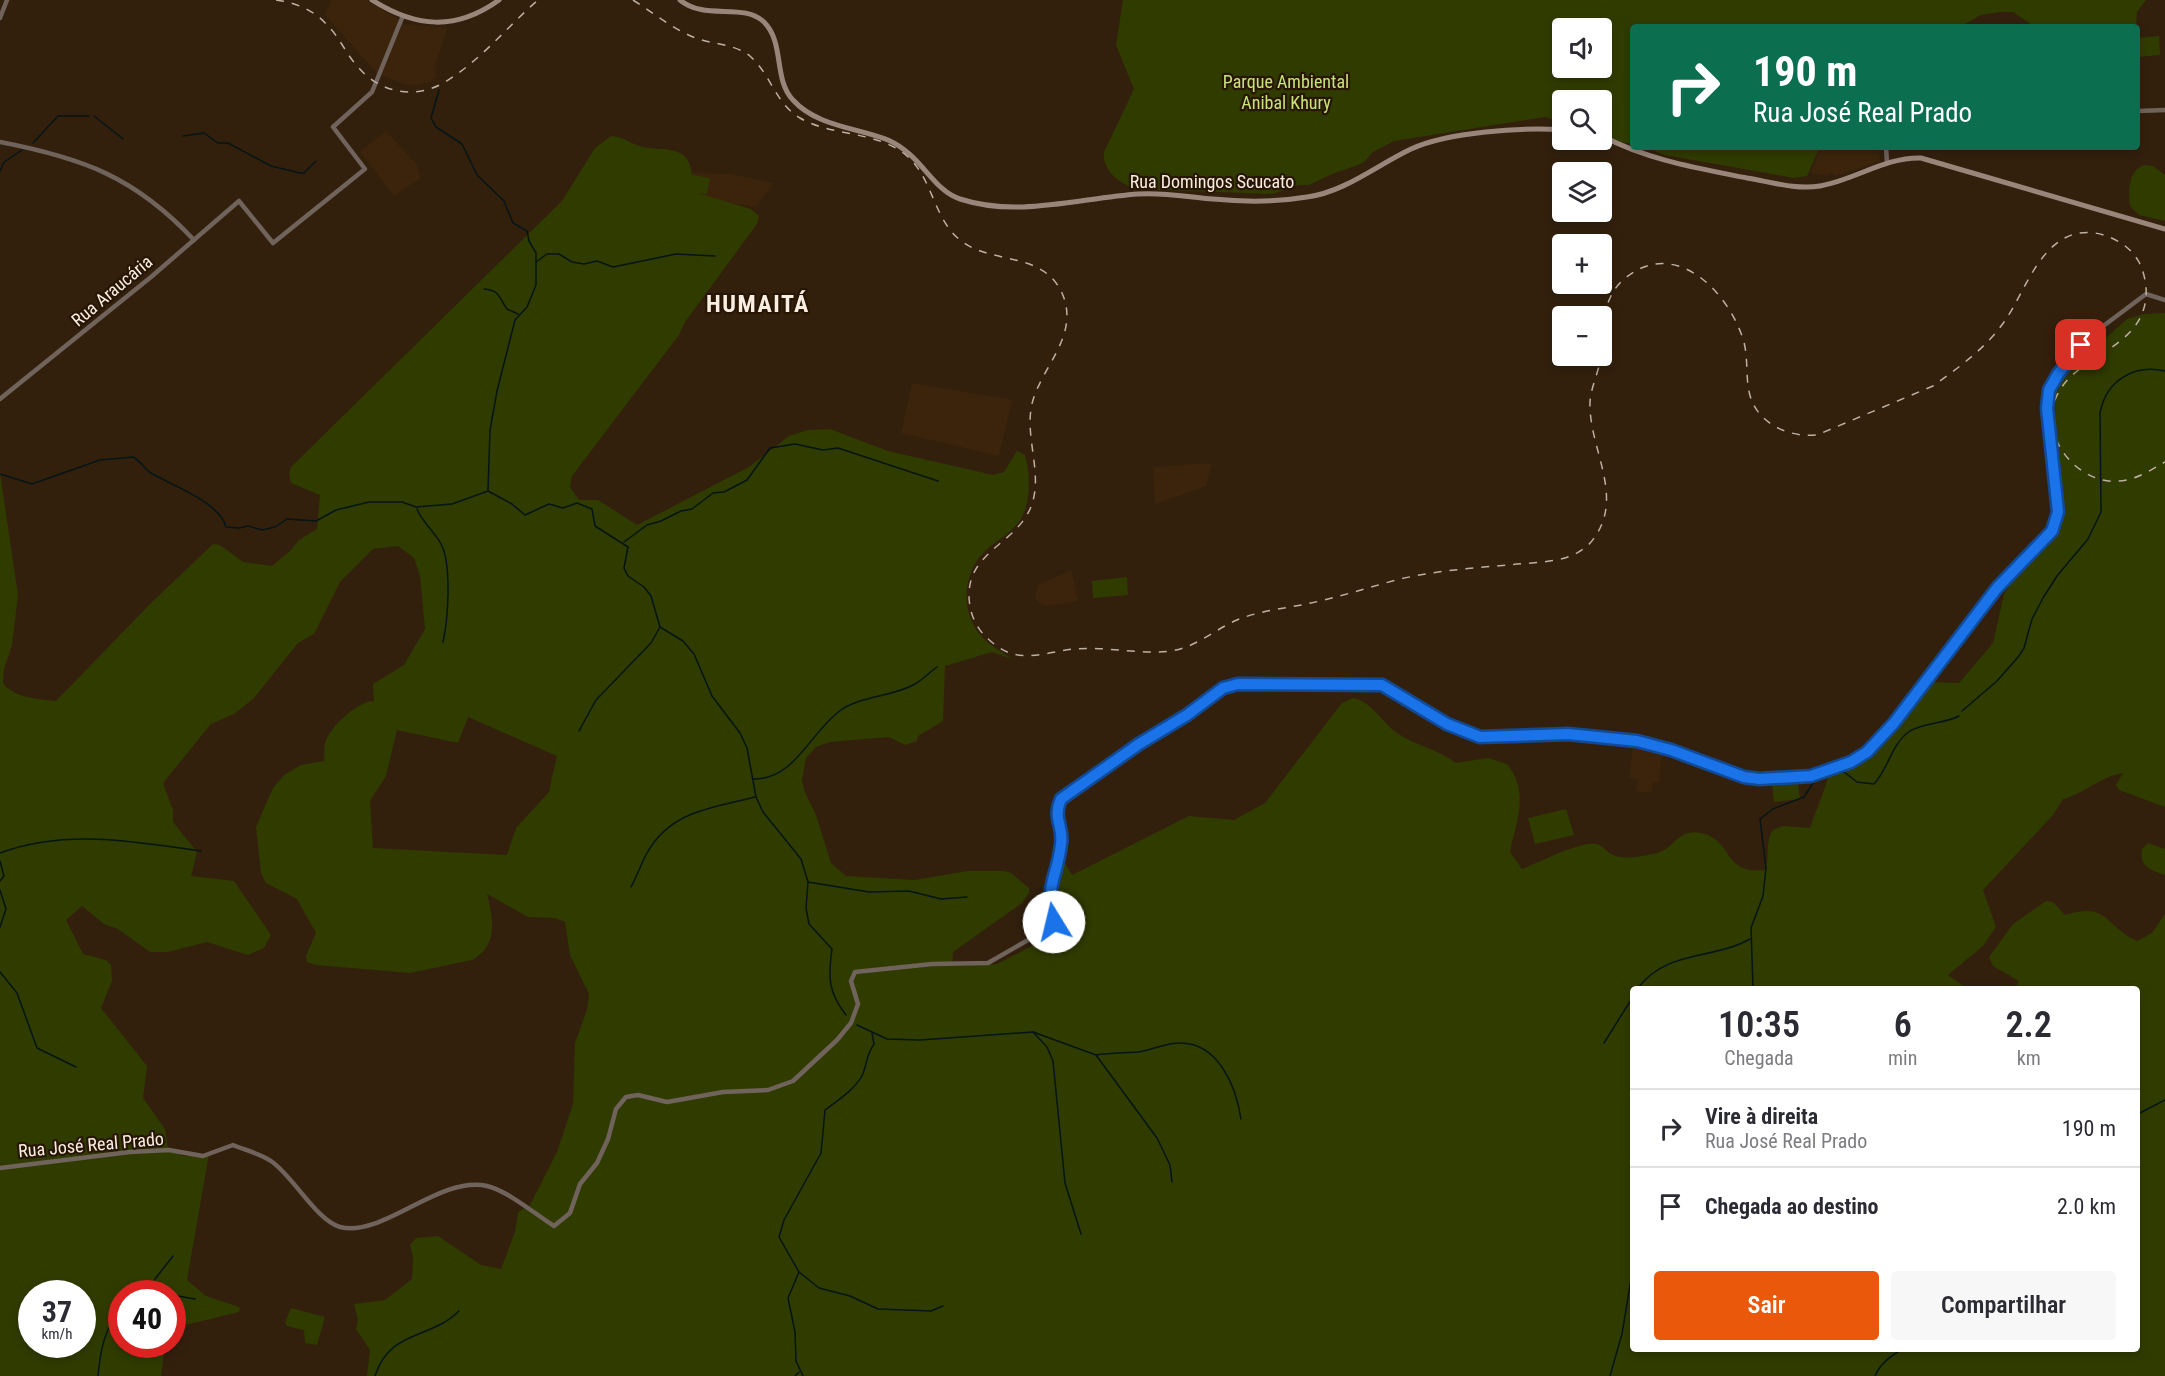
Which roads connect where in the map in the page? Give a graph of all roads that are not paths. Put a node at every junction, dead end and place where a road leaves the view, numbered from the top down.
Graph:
1 (7, 0) edge
2 (372, 0) edge
3 (499, 0) edge
4 (680, 0) edge
5 (0, 18) edge
6 (402, 18) junction
7 (2165, 110) edge
8 (2140, 111) edge
9 (1552, 131) edge
10 (1612, 141) edge
11 (0, 142) edge
12 (1630, 150) edge
13 (1631, 150) edge
14 (1886, 150) edge
15 (1887, 162) junction
16 (2165, 229) edge
17 (194, 240) junction
18 (2165, 300) edge
19 (0, 399) edge
20 (0, 1168) edge

1 - 5 street
2 - 6 main road
3 - 6 main road
4 - 9 main road, Rua Domingos Scucato
6 - 17 street, Rua Araucária
7 - 8 street
10 - 12 main road
11 - 17 street
13 - 15 main road
14 - 15 street
15 - 16 main road
17 - 19 street, Rua Araucária
18 - 20 street, Rua José Real Prado

